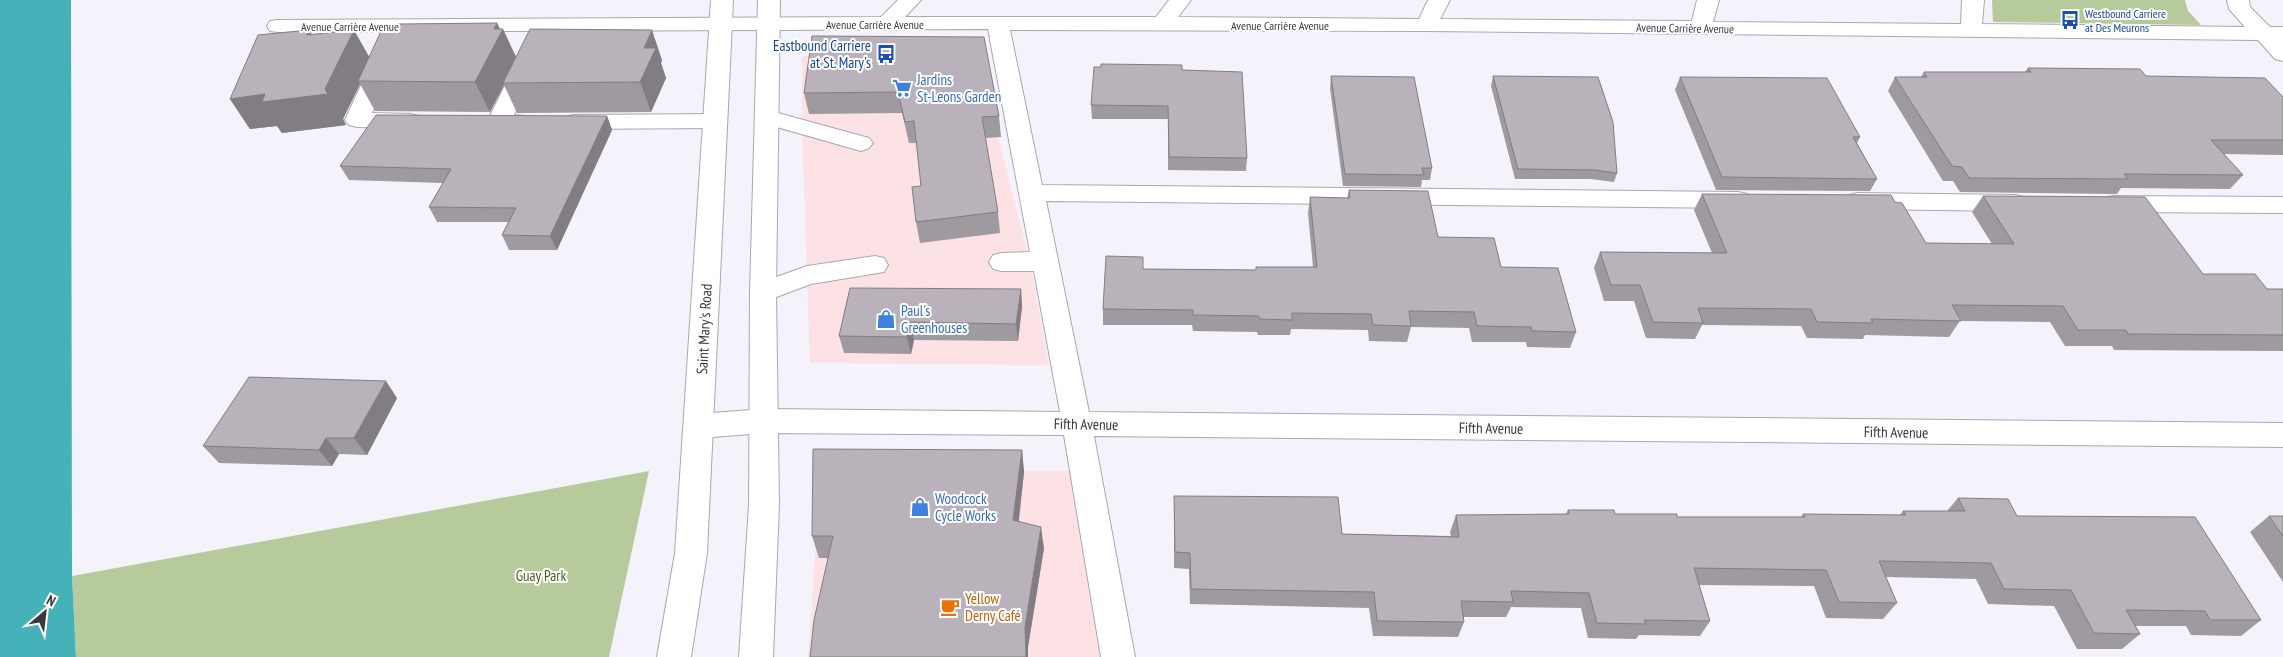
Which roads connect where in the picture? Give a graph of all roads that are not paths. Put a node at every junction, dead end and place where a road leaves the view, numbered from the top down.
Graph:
1 (770, 0) edge
2 (910, 0) edge
3 (1180, 0) edge
4 (1439, 0) edge
5 (1708, 0) edge
6 (1973, 0) edge
7 (2238, 0) edge
8 (721, 12) edge
9 (998, 23) junction
10 (769, 24) junction
11 (886, 24) junction
12 (1161, 25) junction
13 (1426, 25) junction
14 (278, 26) dead end
15 (400, 26) junction
16 (546, 26) junction
17 (1701, 28) junction
18 (1971, 31) junction
19 (2273, 34) edge
20 (2283, 54) edge
21 (767, 117) junction
22 (433, 121) edge
23 (714, 121) junction
24 (861, 143) dead end
25 (1032, 193) junction
26 (1757, 200) edge
27 (1836, 201) edge
28 (2035, 203) edge
29 (2094, 204) edge
30 (2283, 205) edge
31 (1045, 261) junction
32 (1002, 262) dead end
33 (874, 264) dead end
34 (763, 292) junction
35 (765, 421) junction
36 (1077, 424) junction
37 (699, 426) junction
38 (2283, 435) edge
39 (674, 657) edge
40 (756, 657) edge
41 (1118, 657) edge

1 - 10 main road
2 - 11 main road
3 - 12 main road
4 - 13 main road
5 - 17 main road
6 - 18 main road
7 - 19 main road
8 - 10 main road, Avenue Carrière Avenue
8 - 16 main road, Avenue Carrière Avenue
8 - 23 main road, Saint Mary's Road
9 - 11 main road, Avenue Carrière Avenue
9 - 12 main road, Avenue Carrière Avenue
9 - 25 main road
10 - 11 main road, Avenue Carrière Avenue
10 - 21 main road
12 - 13 main road, Avenue Carrière Avenue
13 - 17 main road, Avenue Carrière Avenue
14 - 15 main road, Avenue Carrière Avenue
15 - 16 main road, Avenue Carrière Avenue
15 - 22 main road
16 - 23 main road
17 - 18 main road, Avenue Carrière Avenue
18 - 19 main road, Avenue Carrière Avenue
19 - 20 main road
21 - 24 main road
21 - 34 main road
23 - 37 main road, Saint Mary's Road
25 - 26 main road
25 - 31 main road
27 - 28 main road
29 - 30 main road
31 - 32 main road
31 - 36 main road
33 - 34 main road
34 - 35 main road
35 - 36 main road, Fifth Avenue
35 - 37 main road, Fifth Avenue
35 - 40 main road
36 - 38 main road, Fifth Avenue
36 - 41 main road
37 - 39 main road, Saint Mary's Road

